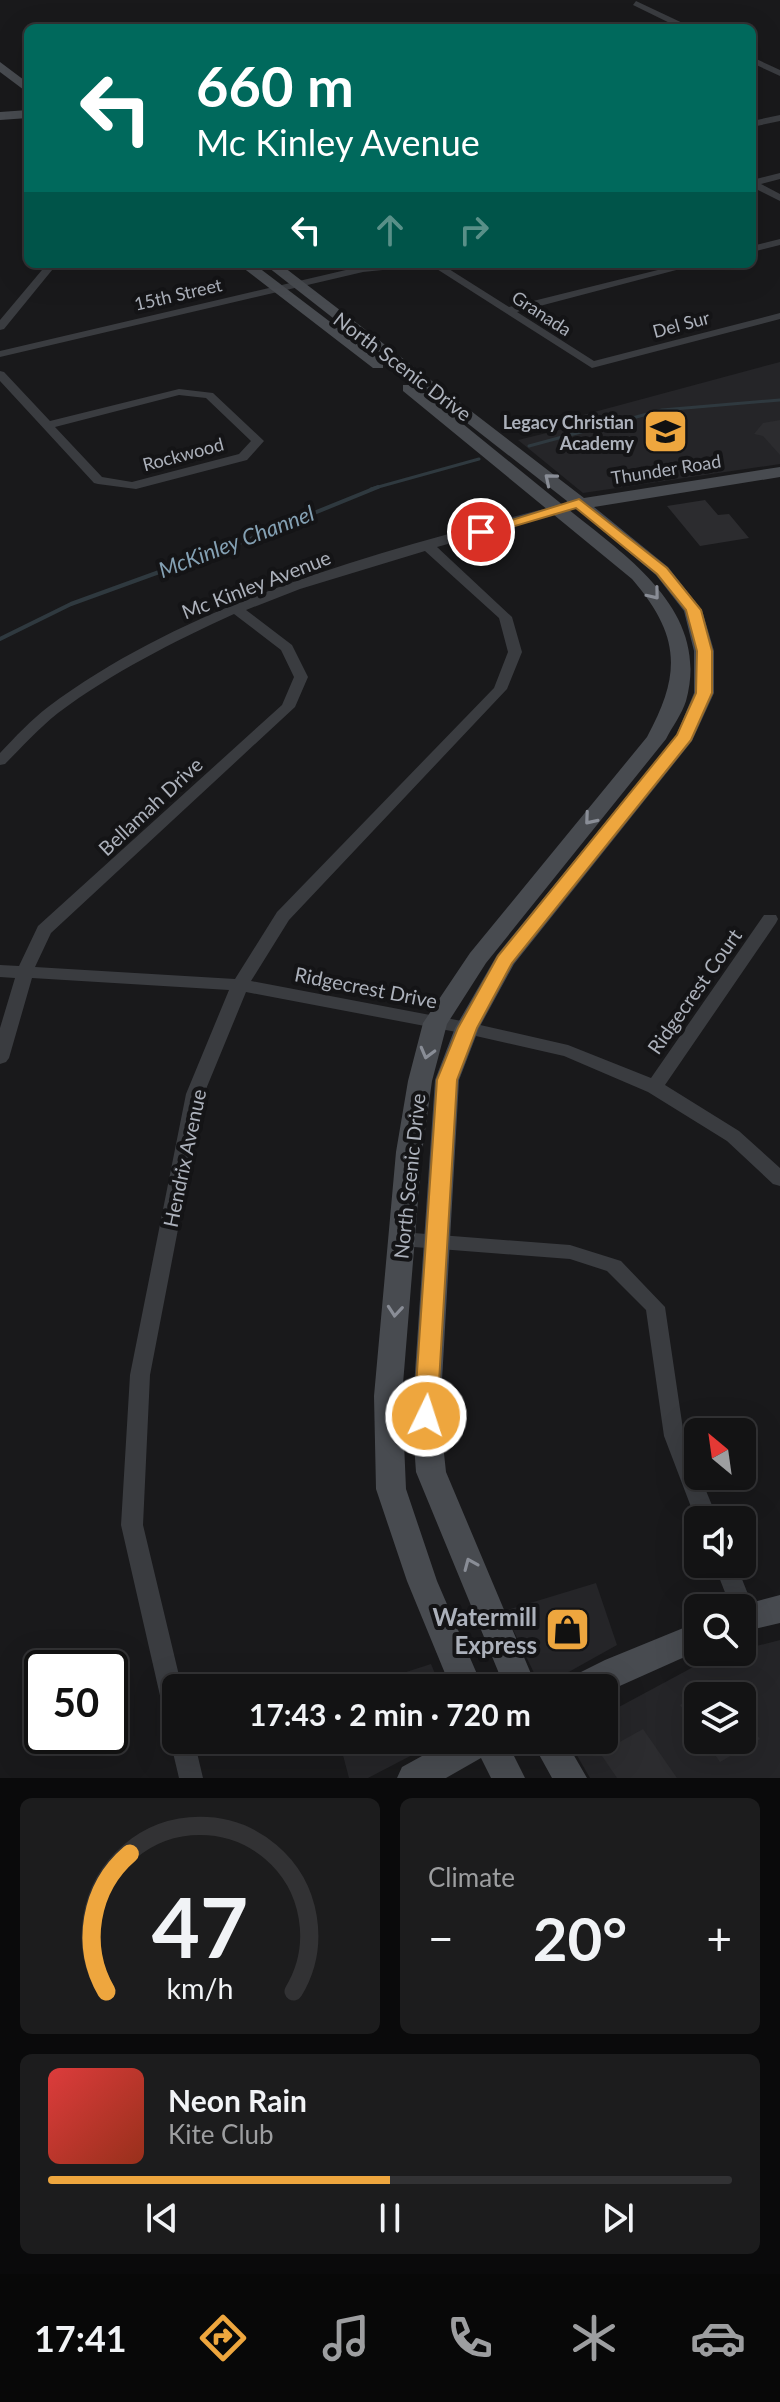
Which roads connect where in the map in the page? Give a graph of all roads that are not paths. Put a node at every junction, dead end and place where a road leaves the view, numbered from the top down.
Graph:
1 (654, 0) edge
2 (678, 24) edge
3 (0, 51) edge
4 (0, 66) edge
5 (775, 67) edge
6 (24, 70) edge
7 (780, 73) edge
8 (24, 86) edge
9 (24, 114) edge
10 (0, 116) edge
11 (780, 118) edge
12 (756, 123) edge
13 (780, 176) edge
14 (756, 182) edge
15 (756, 185) edge
16 (780, 198) edge
17 (780, 242) edge
18 (756, 248) edge
19 (49, 268) edge
20 (252, 268) edge
21 (274, 268) edge
22 (373, 268) edge
23 (440, 268) edge
24 (678, 268) edge
25 (287, 287) junction
26 (508, 311) junction
27 (780, 316) edge
28 (0, 330) edge
29 (14, 351) junction
30 (0, 354) edge
31 (592, 365) joint
32 (0, 374) edge
33 (47, 425) junction
34 (780, 472) edge
35 (569, 506) junction
36 (429, 547) junction
37 (236, 609) junction
38 (0, 761) edge
39 (629, 789) junction
40 (770, 919) dead end
41 (0, 971) edge
42 (25, 972) junction
43 (240, 985) junction
44 (435, 1023) junction
45 (467, 1028) junction
46 (0, 1058) edge
47 (654, 1087) junction
48 (780, 1179) edge
49 (401, 1239) junction
50 (437, 1242) junction
51 (702, 1506) edge
52 (780, 1609) edge
53 (756, 1615) edge
54 (684, 1642) edge
55 (167, 1674) edge
56 (461, 1674) edge
57 (515, 1674) edge
58 (608, 1674) edge
59 (185, 1754) edge
60 (457, 1754) edge
61 (496, 1754) edge
62 (555, 1754) edge
63 (191, 1778) edge
64 (414, 1778) edge
65 (508, 1778) edge
66 (570, 1778) edge

1 - 2 street
3 - 6 main road
4 - 8 main road
5 - 7 street
9 - 10 main road
11 - 12 street
13 - 14 street
15 - 16 street
17 - 18 street
19 - 28 street
20 - 25 main road, North Scenic Drive
21 - 25 main road, North Scenic Drive
22 - 25 street, 15th Street
23 - 26 street, Granada
24 - 26 street
25 - 29 street, 15th Street
25 - 35 main road, North Scenic Drive
26 - 31 street, Granada
27 - 31 street, Del Sur
28 - 29 street
29 - 30 street, 15th Street
32 - 33 street, Rockwood
33 - 33 street, Rockwood
34 - 35 main road, Thunder Road
35 - 36 street, Mc Kinley Avenue
35 - 39 main road, North Scenic Drive
36 - 37 street, Mc Kinley Avenue
36 - 43 street, Hendrix Avenue
37 - 38 street, Mc Kinley Avenue
37 - 42 street, Bellamah Drive
39 -> 44 main road, North Scenic Drive
39 - 45 main road, North Scenic Drive
40 - 47 street, Ridgecrest Court
41 - 42 street, Ridgecrest Drive
42 - 43 street, Ridgecrest Drive
42 - 46 street, Bellamah Drive
43 - 44 street, Ridgecrest Drive
43 - 55 street, Hendrix Avenue
44 - 45 street, Ridgecrest Drive
44 -> 49 main road, North Scenic Drive
45 - 47 street, Ridgecrest Drive
45 - 50 main road, North Scenic Drive
47 - 48 street, Ridgecrest Drive
49 - 50 street
49 -> 56 main road, North Scenic Drive
50 - 51 street
57 -> 50 main road, North Scenic Drive
52 - 53 main road
54 - 58 main road
59 - 63 street
60 - 64 main road
61 - 65 main road
62 - 66 main road

